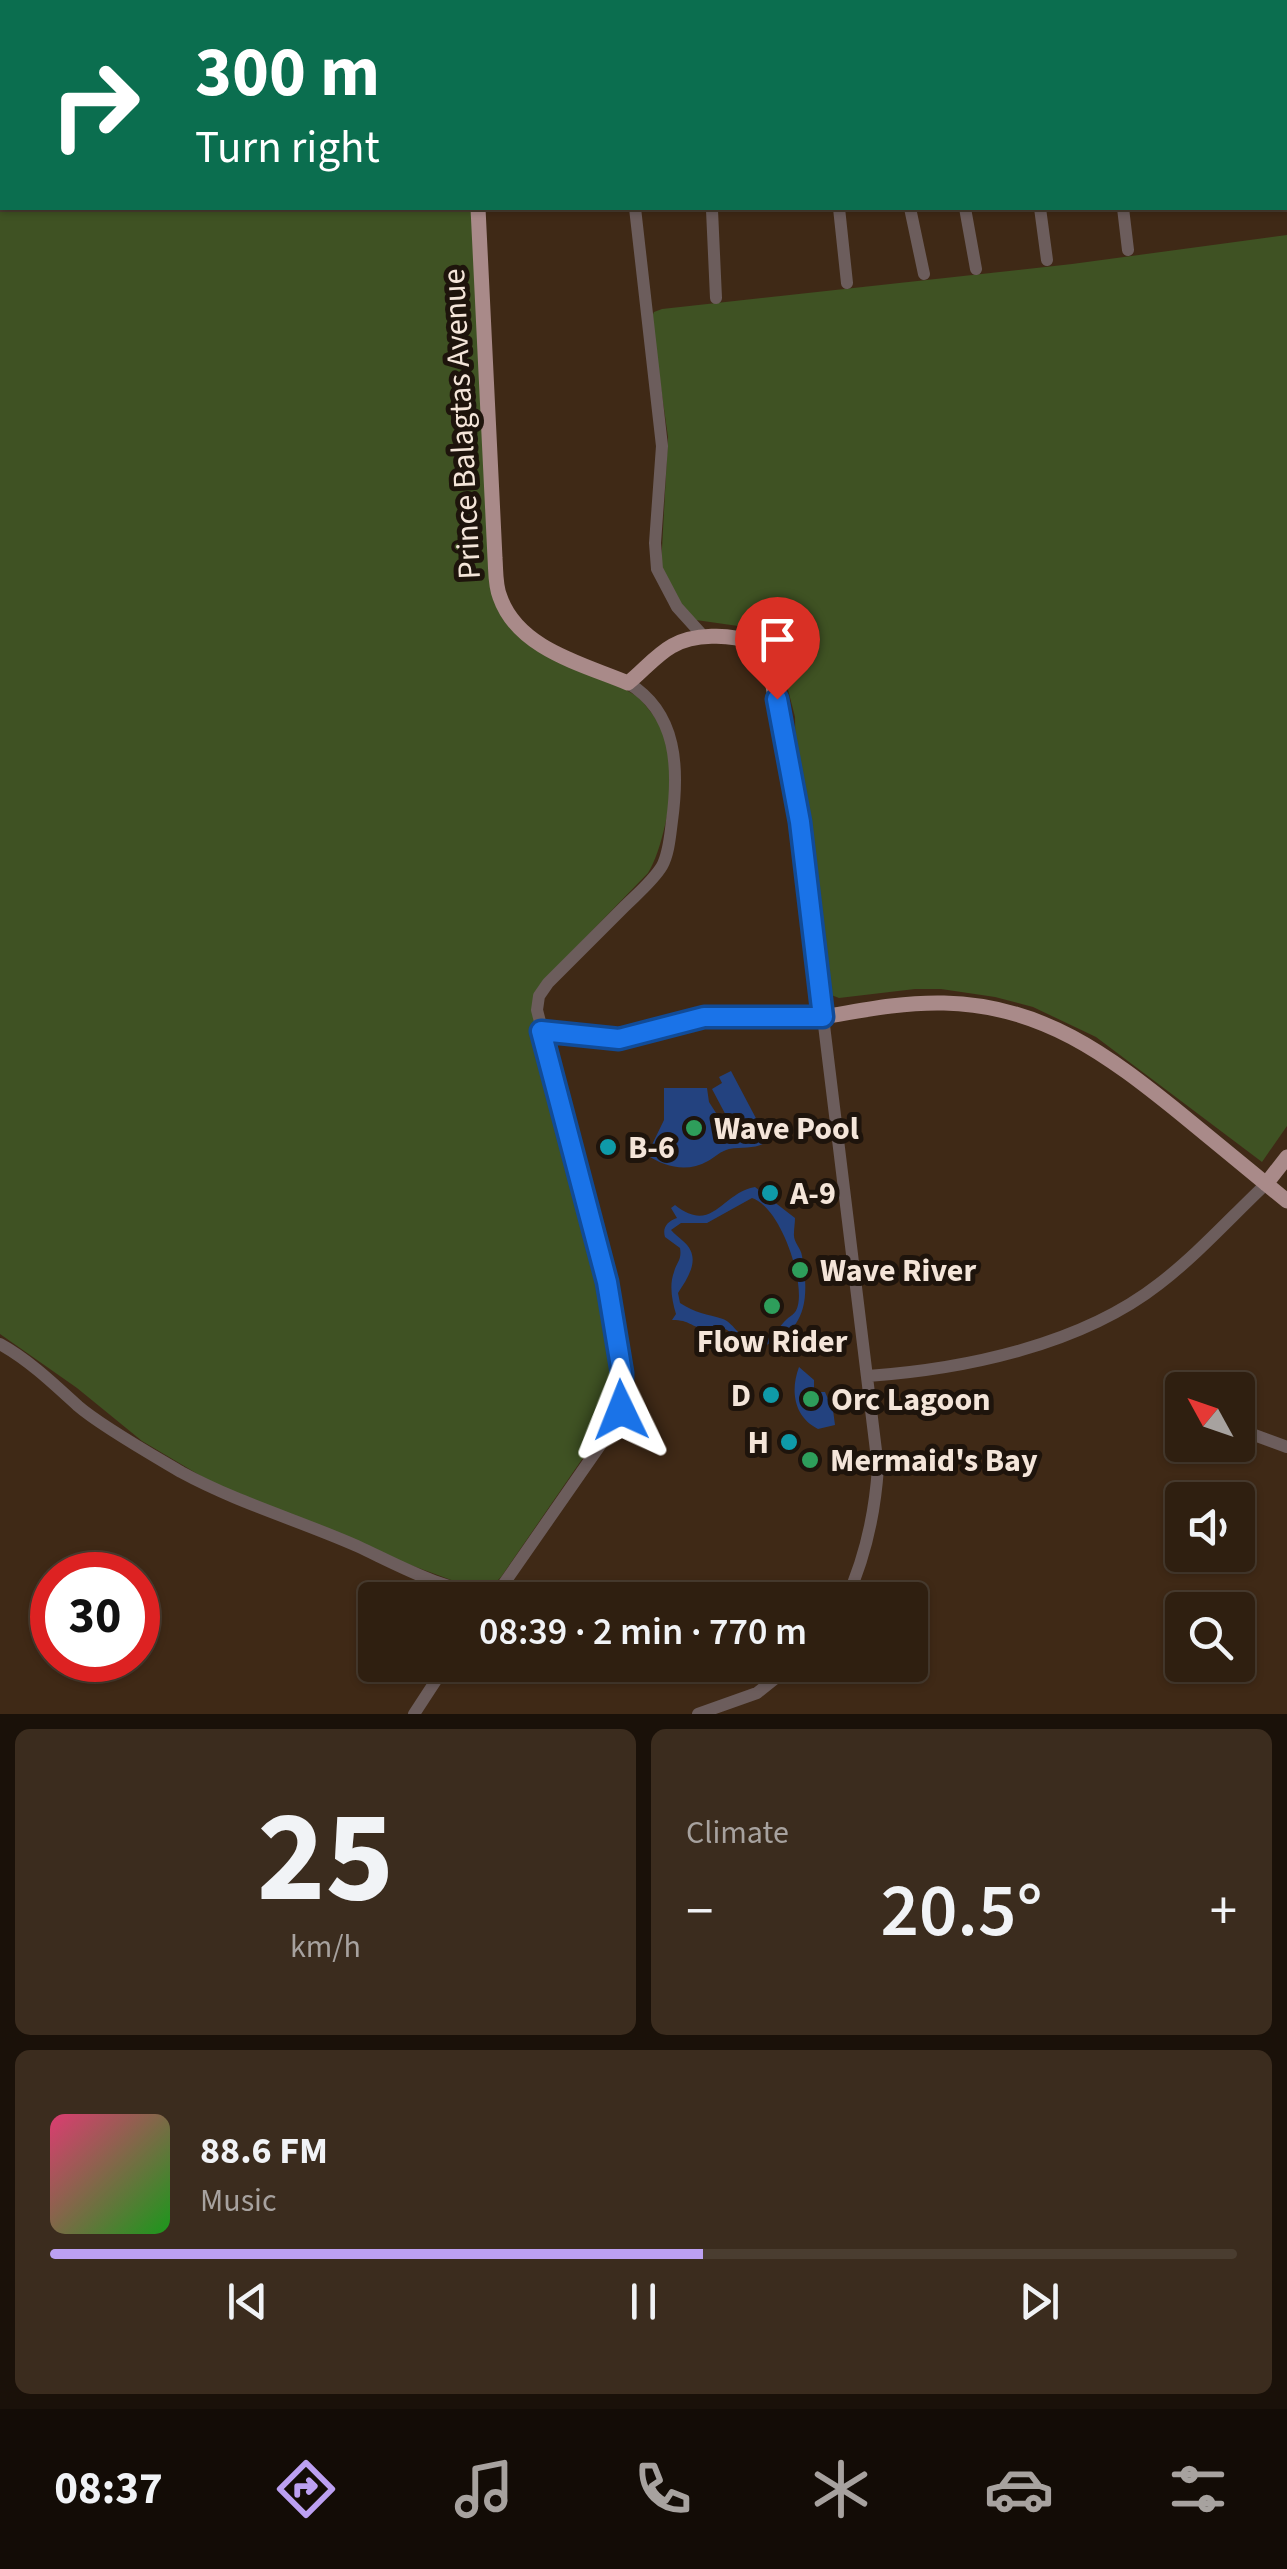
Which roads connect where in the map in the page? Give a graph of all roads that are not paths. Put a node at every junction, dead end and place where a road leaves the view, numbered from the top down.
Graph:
1 (478, 210) edge
2 (635, 210) edge
3 (710, 210) edge
4 (839, 210) edge
5 (910, 210) edge
6 (965, 210) edge
7 (1044, 210) edge
8 (1124, 210) edge
9 (1128, 250) dead end
10 (1047, 260) dead end
11 (976, 269) dead end
12 (924, 274) dead end
13 (848, 283) dead end
14 (716, 298) dead end
15 (705, 638) junction
16 (628, 682) junction
17 (823, 1017) junction
18 (541, 1031) junction
19 (1287, 1156) edge
20 (1266, 1184) junction
21 (1287, 1201) edge
22 (0, 1344) edge
23 (868, 1376) junction
24 (1255, 1435) edge
25 (1287, 1447) edge
26 (438, 1582) edge
27 (504, 1582) edge
28 (854, 1582) edge
29 (435, 1682) edge
30 (771, 1682) edge
31 (414, 1714) edge
32 (698, 1714) edge

1 - 16 main road, Prince Balagtas Avenue
2 - 15 street
3 - 14 street
4 - 13 street
5 - 12 street
6 - 11 street
7 - 10 street
8 - 9 street
15 - 16 main road
15 - 17 main road
16 - 18 street
17 - 18 street
17 - 20 main road
17 - 23 street
18 - 27 street
19 - 20 main road
20 - 21 main road
20 - 23 street
22 - 26 street
23 - 28 street
24 - 25 street
29 - 31 street
30 - 32 street

